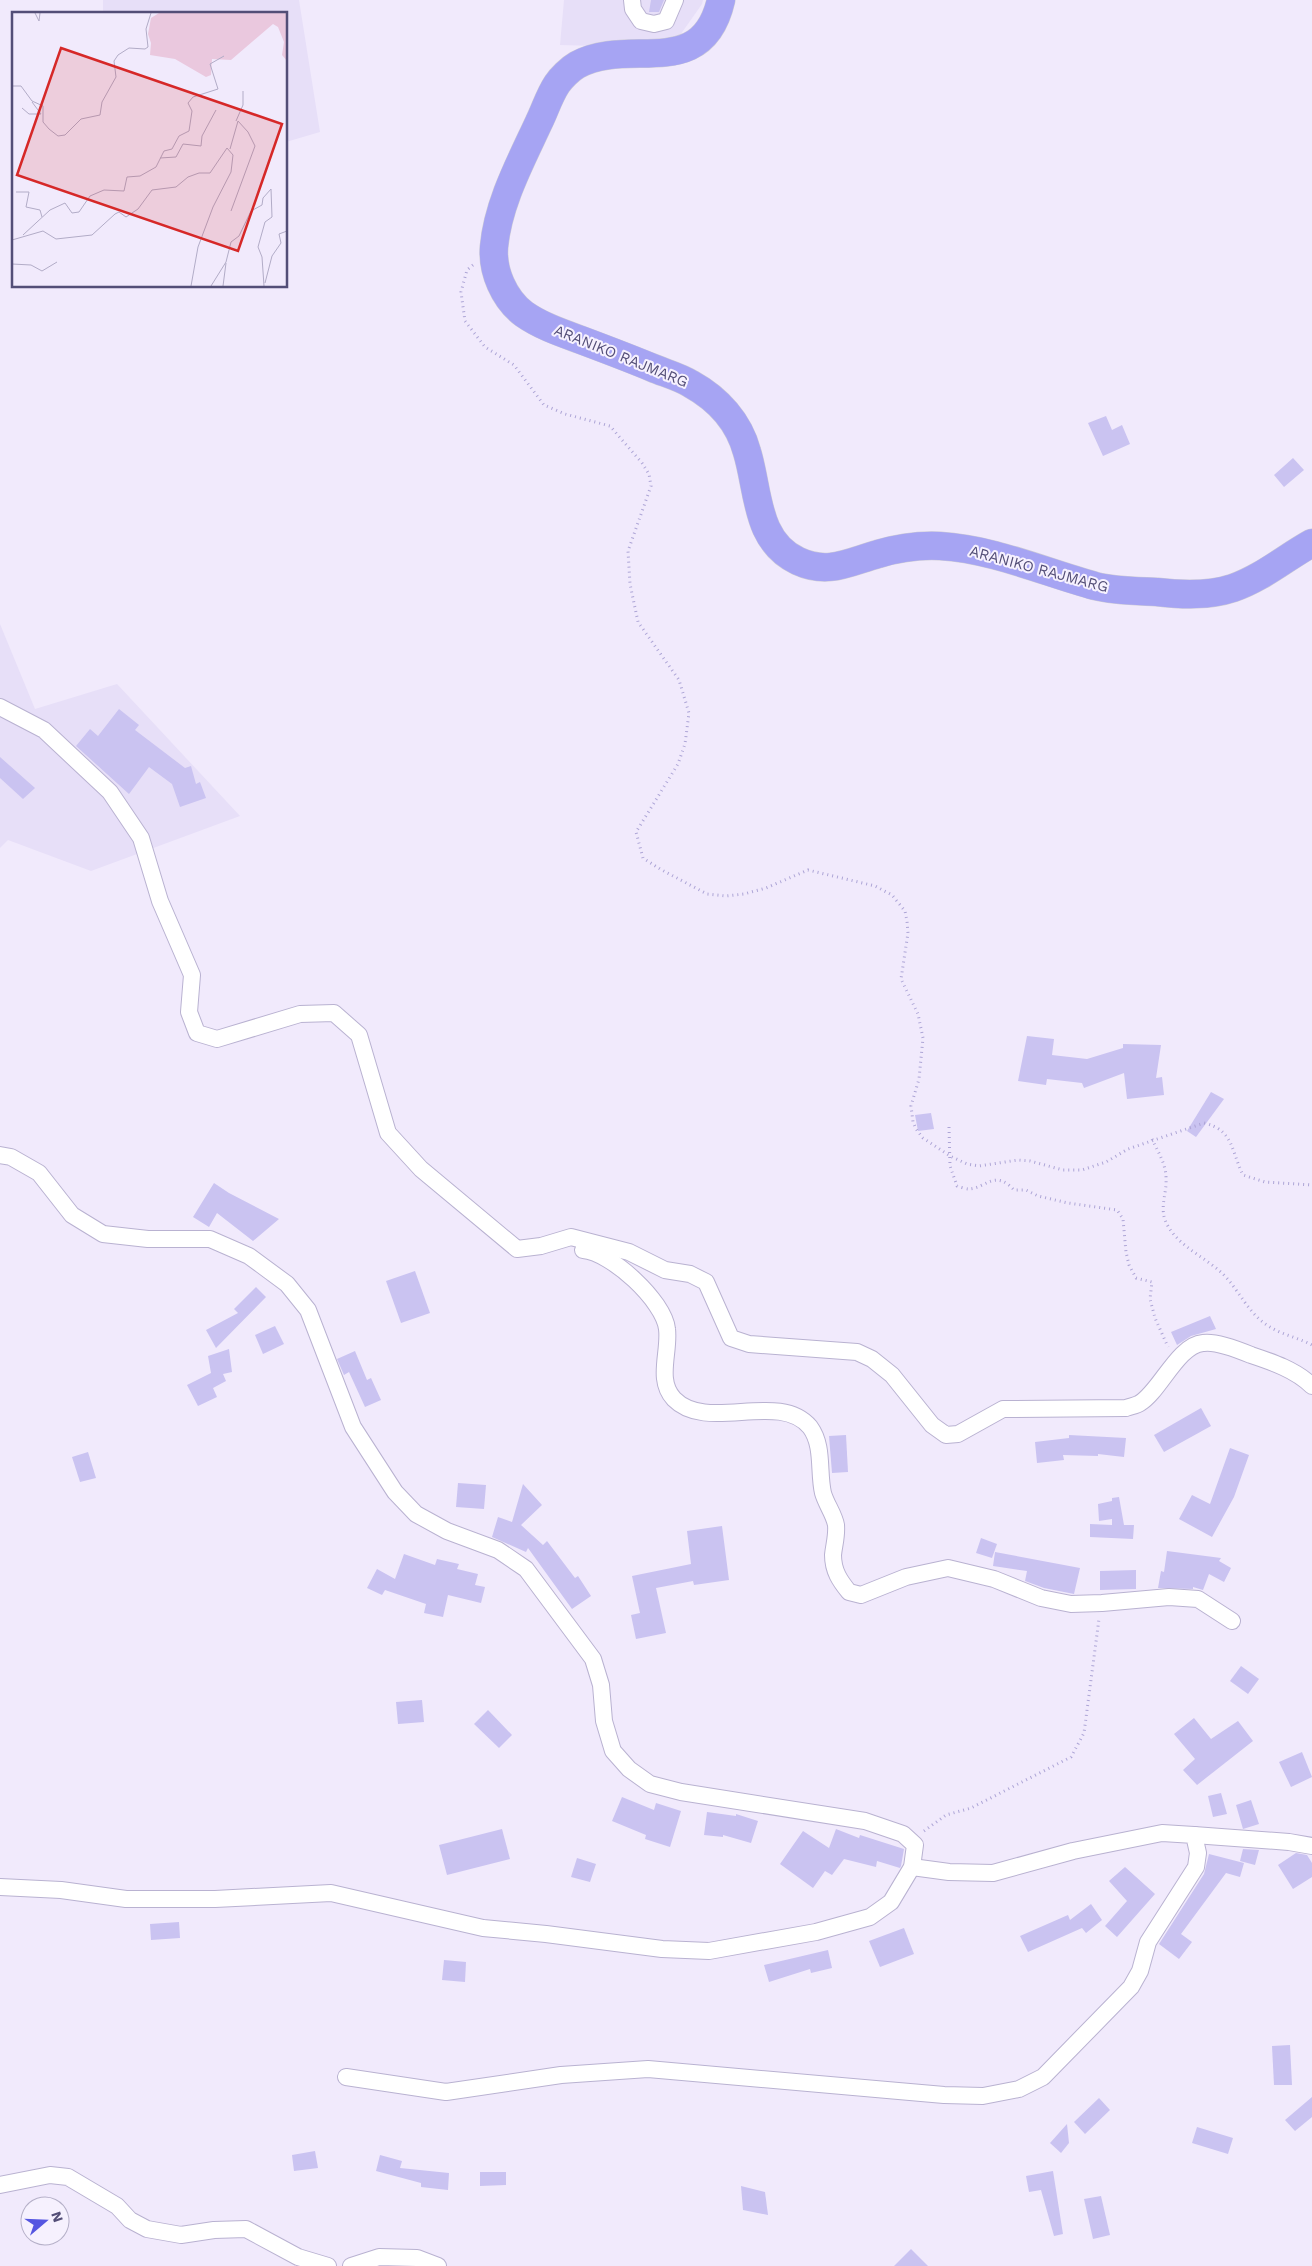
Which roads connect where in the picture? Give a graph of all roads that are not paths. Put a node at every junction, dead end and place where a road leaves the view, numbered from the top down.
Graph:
1 (632, 0) edge
2 (675, 0) edge
3 (721, 0) edge
4 (1312, 543) edge
5 (0, 707) edge
6 (0, 1155) edge
7 (541, 1246) junction
8 (1312, 1386) edge
9 (1232, 1621) dead end
10 (1194, 1835) junction
11 (1312, 1846) edge
12 (912, 1868) junction
13 (0, 1887) edge
14 (346, 2077) dead end
15 (0, 2185) edge
16 (328, 2266) edge
17 (351, 2266) edge
18 (438, 2266) edge

1 - 2 street
3 - 4 highway, ARANIKO RAJMARG
5 - 7 street
6 - 12 street
7 - 8 street
7 - 9 street
10 - 11 street
10 - 12 street
10 - 14 street
12 - 13 street
15 - 16 street
17 - 18 street

